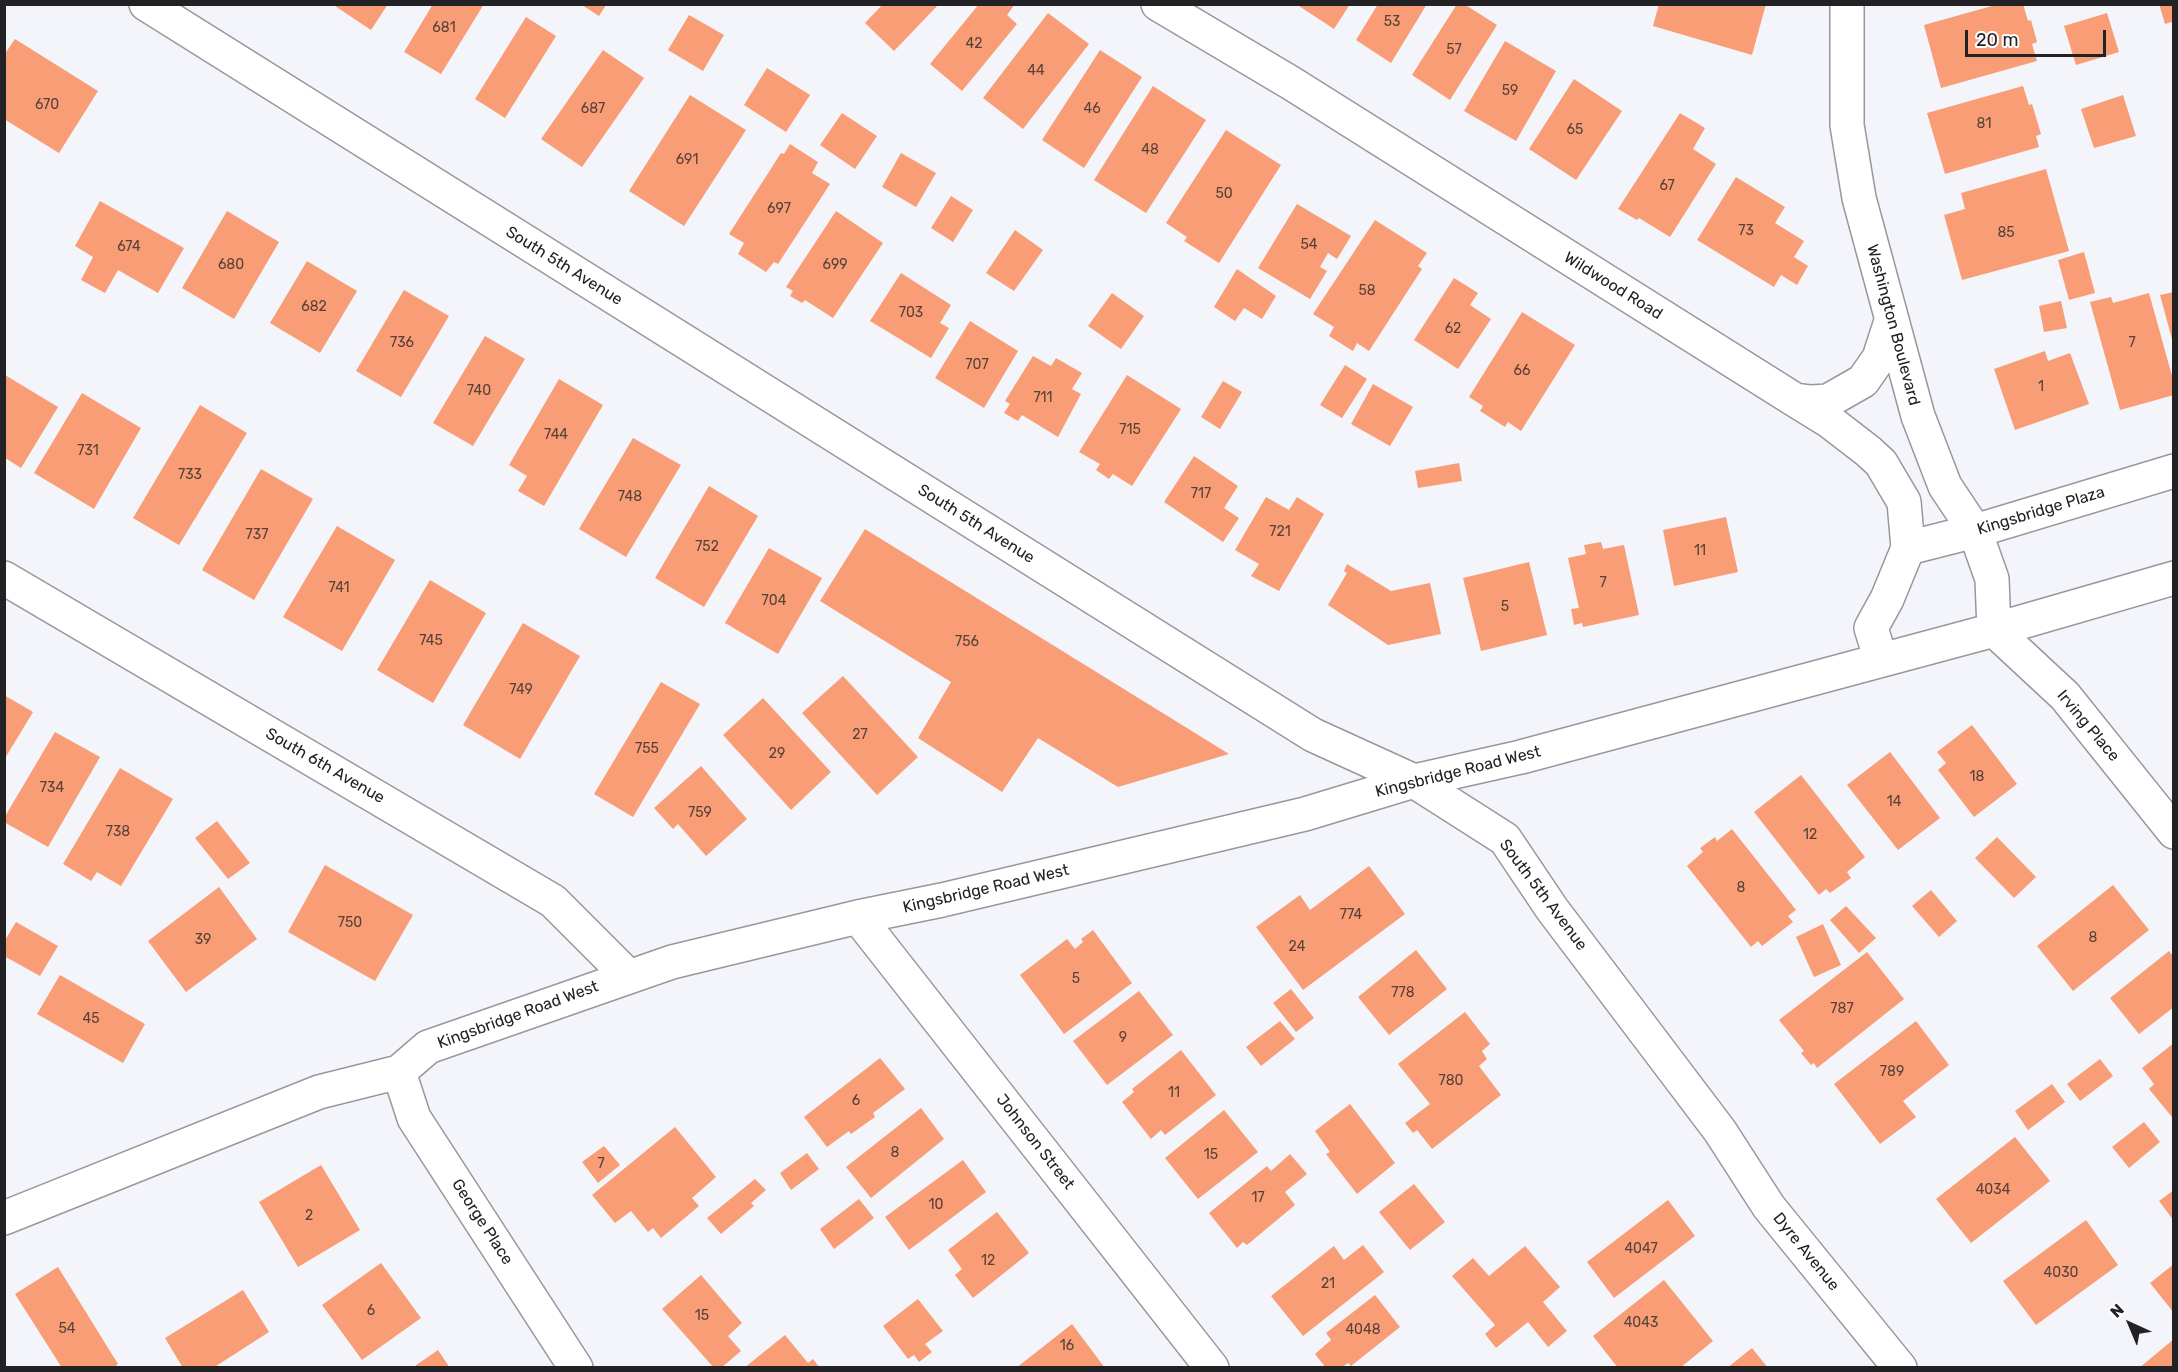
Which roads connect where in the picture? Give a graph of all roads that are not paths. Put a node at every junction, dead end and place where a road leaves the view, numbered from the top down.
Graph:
1 (146, 4) edge
2 (1158, 4) edge
3 (1846, 4) edge
4 (1891, 321) junction
5 (1795, 400) junction
6 (2174, 471) edge
7 (1975, 531) junction
8 (1908, 548) junction
9 (4, 578) edge
10 (2174, 578) edge
11 (1994, 630) junction
12 (1881, 660) junction
13 (1414, 781) junction
14 (2174, 832) edge
15 (858, 917) junction
16 (628, 976) junction
17 (399, 1072) junction
18 (1720, 1131) joint
19 (4, 1218) edge
20 (576, 1368) edge
21 (1212, 1368) edge
22 (1900, 1368) edge

1 - 13 street, South 5th Avenue
2 - 5 street, Wildwood Road
3 - 4 street, Washington Boulevard
4 - 5 street
4 - 7 street, Washington Boulevard
5 - 8 street, Wildwood Road
6 - 7 street, Kingsbridge Plaza
7 - 8 street, Kingsbridge Plaza
7 - 11 street, Washington Boulevard
8 - 12 street, Wildwood Road
9 - 16 street, South 6th Avenue
10 - 11 street, Kingsbridge Road West
11 - 12 street, Kingsbridge Road West
11 - 14 street, Irving Place
12 - 13 street, Kingsbridge Road West
13 - 15 street, Kingsbridge Road West
13 - 18 street, South 5th Avenue
15 - 16 street, Kingsbridge Road West
15 - 21 street, Johnson Street
16 - 17 street, Kingsbridge Road West
17 - 19 street, Kingsbridge Road West
17 - 20 street, George Place
18 - 22 street, Dyre Avenue

